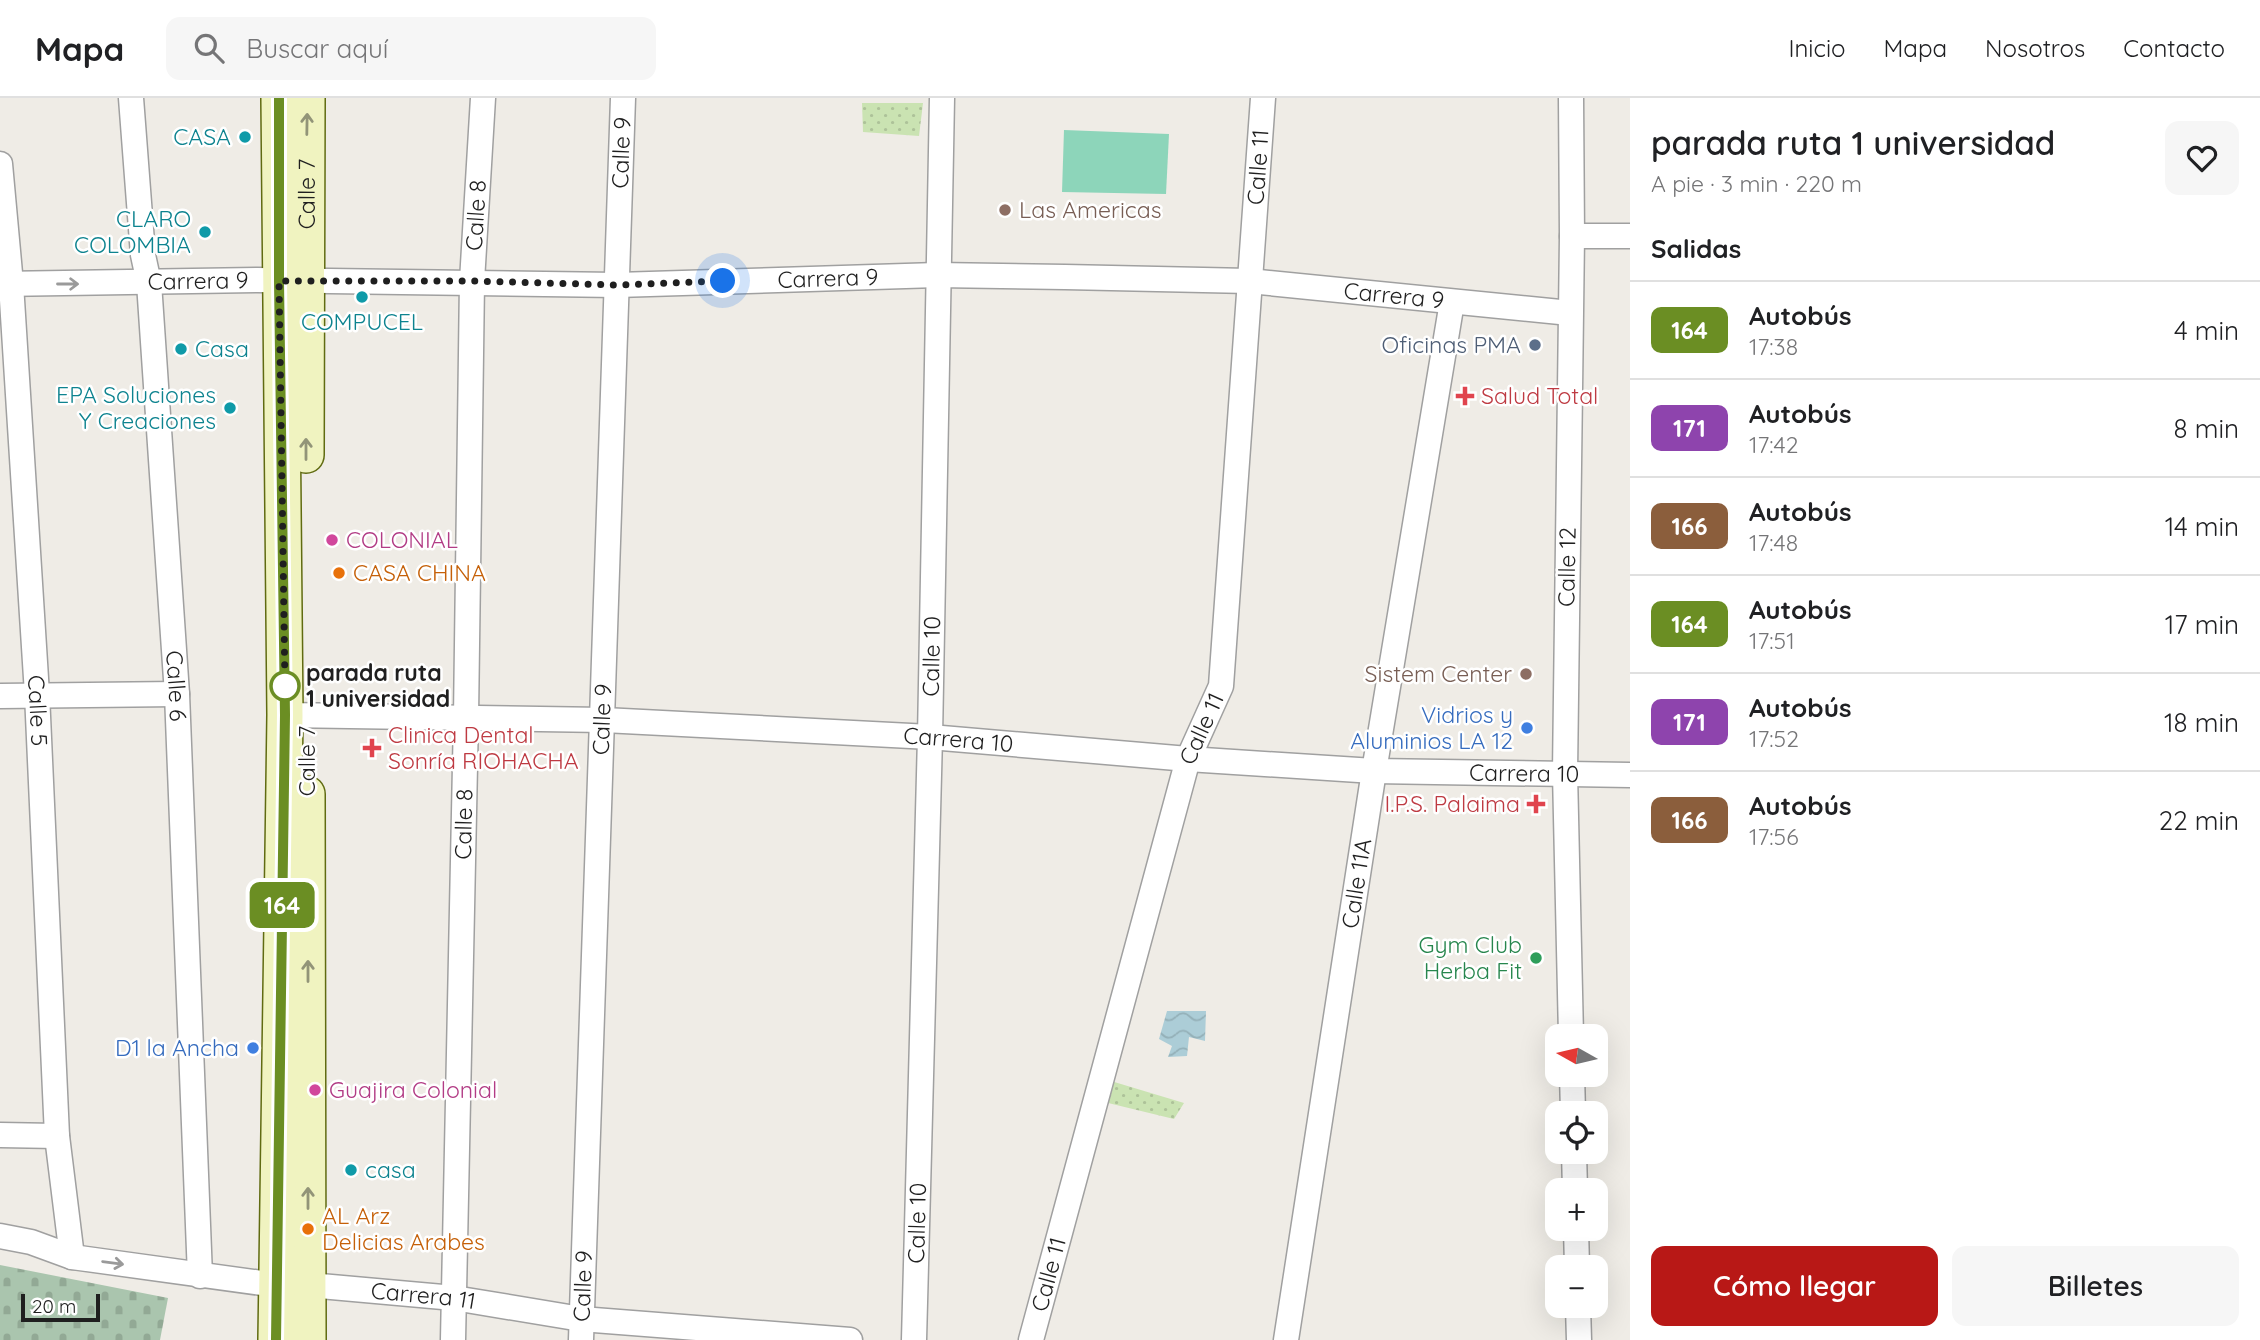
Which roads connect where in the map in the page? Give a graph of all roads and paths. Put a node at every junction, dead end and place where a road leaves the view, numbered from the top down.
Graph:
1 (131, 98) edge
2 (279, 98) edge
3 (307, 98) edge
4 (483, 98) edge
5 (623, 98) edge
6 (942, 98) edge
7 (1263, 98) edge
8 (1571, 98) edge
9 (0, 164) edge
10 (1572, 236) junction
11 (1630, 236) edge
12 (937, 275) junction
13 (472, 281) junction
14 (1249, 281) junction
15 (292, 282) junction
16 (149, 283) junction
17 (5, 284) edge
18 (617, 285) junction
19 (1452, 302) junction
20 (1570, 313) junction
21 (37, 694) junction
22 (177, 694) junction
23 (0, 696) edge
24 (296, 716) junction
25 (466, 717) junction
26 (604, 720) junction
27 (930, 737) junction
28 (1188, 760) junction
29 (1374, 771) junction
30 (1565, 772) junction
31 (1630, 775) edge
32 (1571, 1024) edge
33 (0, 1135) edge
34 (57, 1136) junction
35 (0, 1236) edge
36 (72, 1257) junction
37 (200, 1276) junction
38 (292, 1285) junction
39 (454, 1298) junction
40 (1578, 1318) edge
41 (581, 1330) edge
42 (276, 1340) edge
43 (308, 1340) edge
44 (453, 1340) edge
45 (850, 1340) edge
46 (914, 1340) edge
47 (1031, 1340) edge
48 (1286, 1340) edge
49 (1579, 1340) edge

1 - 16 street, Calle 6
2 - 15 street, Calle 7
15 -> 3 street, Calle 7
4 - 13 street, Calle 8
5 - 18 street, Calle 9
6 - 12 street, Calle 10
7 - 14 street, Calle 11
8 - 10 street, Calle 12
9 - 17 street, Calle 5
10 - 11 street
10 - 20 street, Calle 12
12 - 14 street, Carrera 9
12 - 18 street, Carrera 9
12 - 27 street, Calle 10
13 - 15 street, Carrera 9
13 - 18 street, Carrera 9
13 - 25 street, Calle 8
14 - 19 street, Carrera 9
14 - 28 street, Calle 11
15 - 16 street, Carrera 9
15 - 24 street, Calle 7
17 -> 16 street, Carrera 9
16 - 22 street, Calle 6
17 - 21 street, Calle 5
18 - 26 street, Calle 9
19 - 20 street, Carrera 9
19 - 29 street, Calle 11A
20 - 30 street, Calle 12
21 - 22 street
21 - 23 street
21 - 34 street, Calle 5
22 - 37 street, Calle 6
24 - 25 street, Carrera 10
24 - 38 street, Calle 7
25 - 26 street, Carrera 10
25 - 39 street, Calle 8
26 - 27 street, Carrera 10
26 - 41 street, Calle 9
27 - 28 street, Carrera 10
27 - 46 street, Calle 10
28 - 29 street, Carrera 10
28 - 47 street, Calle 11
29 - 30 street, Carrera 10
29 - 48 street, Calle 11A
30 - 31 street, Carrera 10
30 - 32 street, Calle 12
33 - 34 street
34 - 36 street, Calle 5
35 - 36 street, Carrera 11
36 -> 37 street, Carrera 11
37 - 38 street, Carrera 11
38 - 39 street, Carrera 11
38 - 42 street, Calle 7
38 - 43 street, Calle 7
39 - 41 street, Carrera 11
39 - 44 street, Calle 8
40 - 49 street
41 - 45 street, Carrera 11

